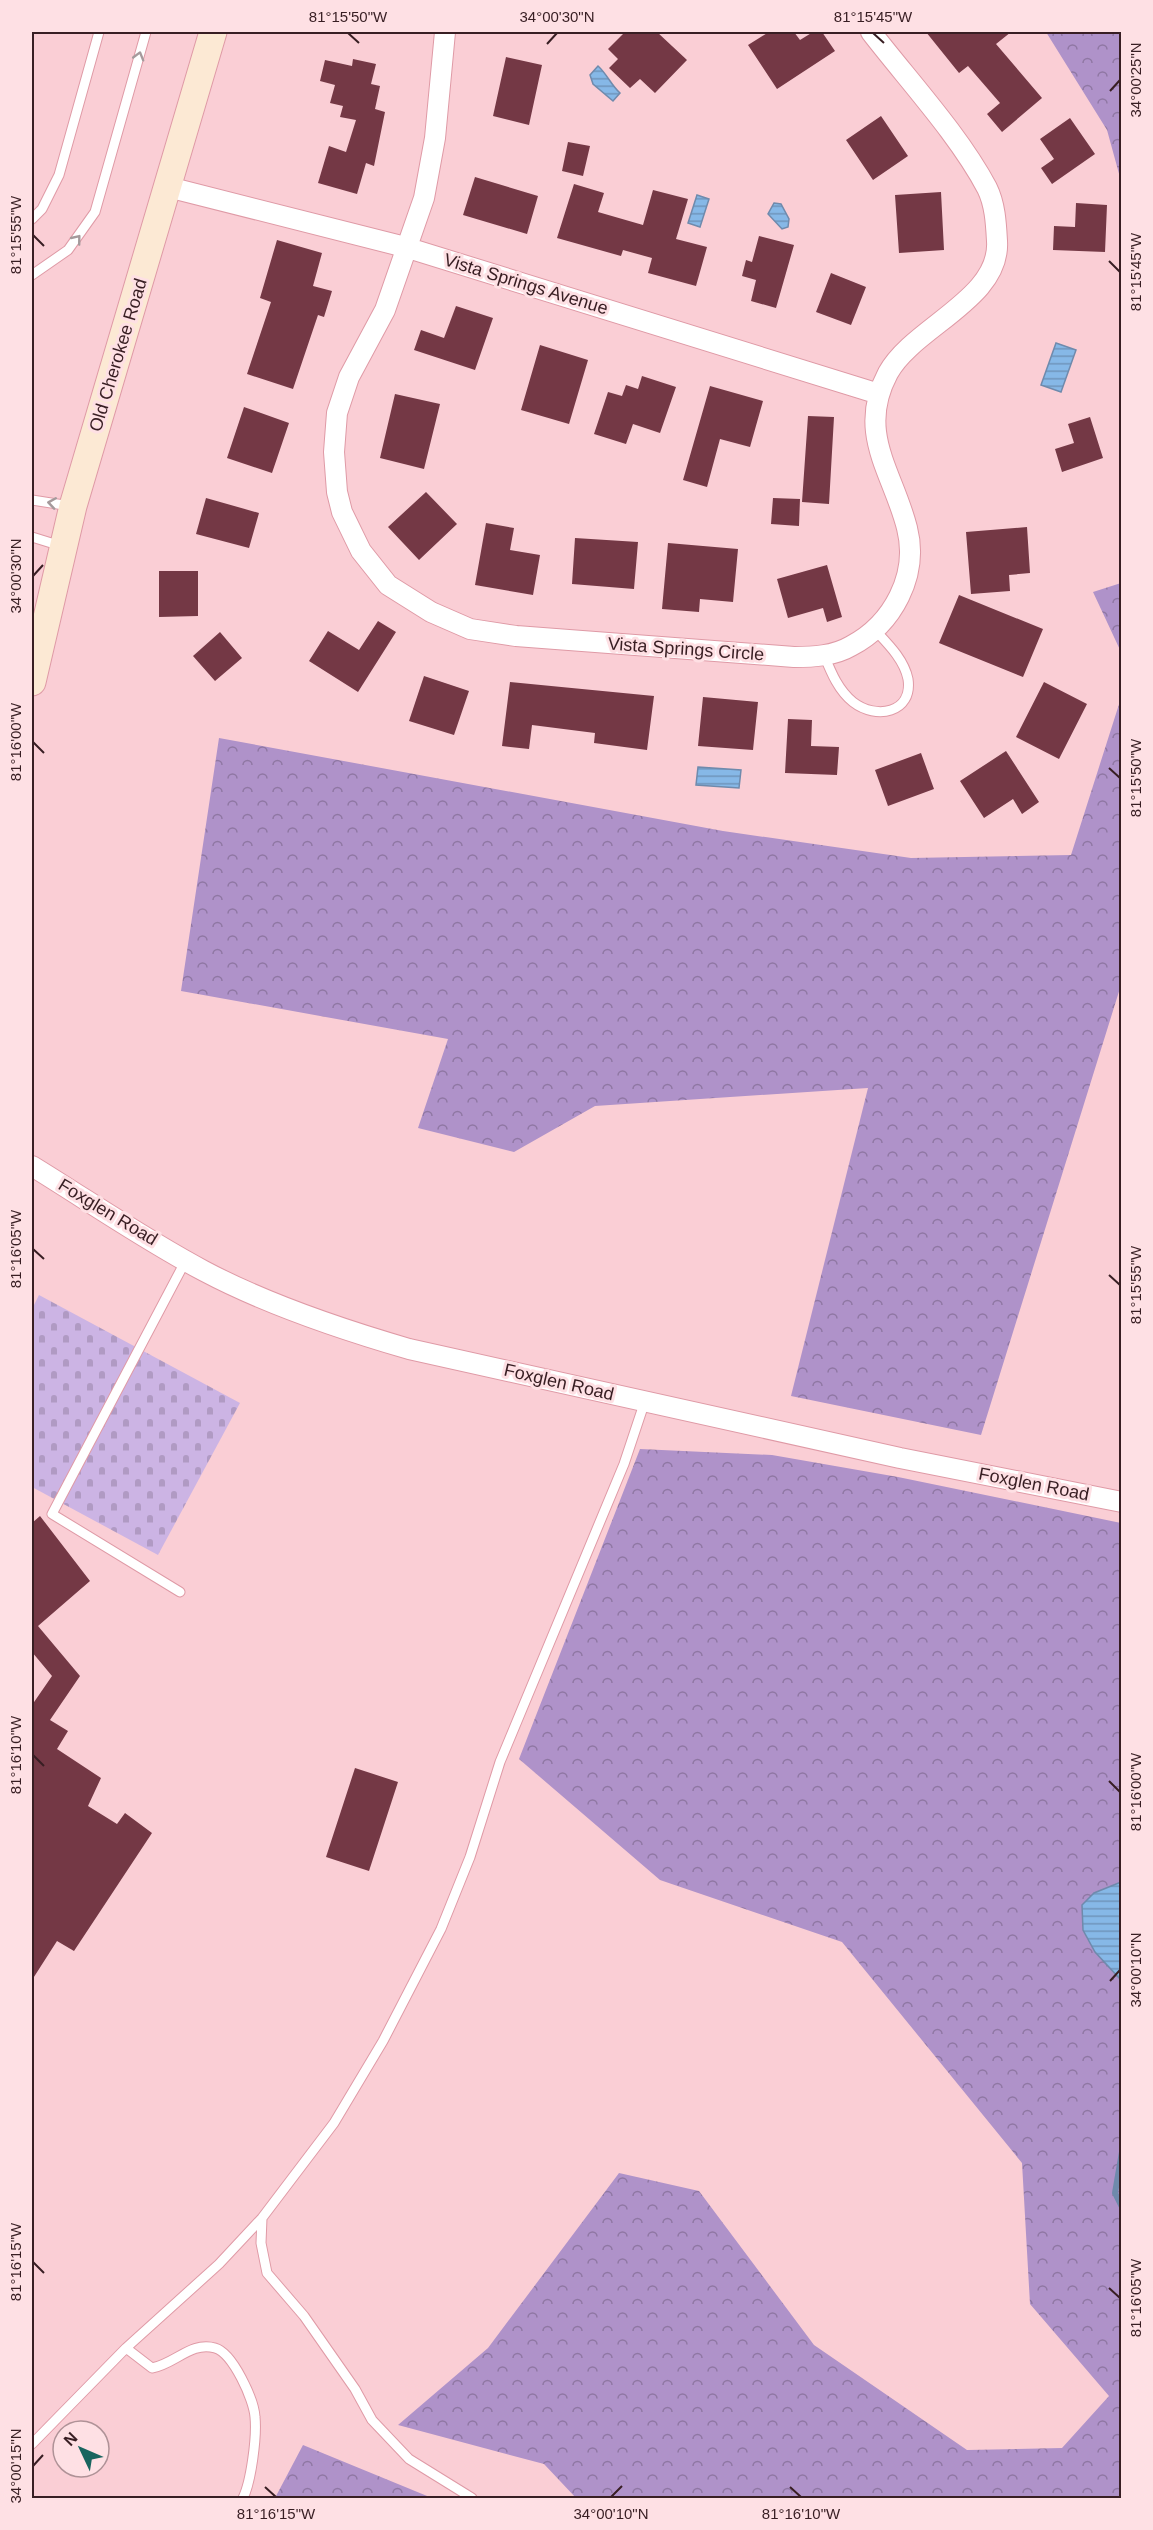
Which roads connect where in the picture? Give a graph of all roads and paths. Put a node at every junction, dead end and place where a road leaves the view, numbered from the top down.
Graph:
1 (99, 32) edge
2 (146, 32) edge
3 (213, 32) edge
4 (445, 32) edge
5 (871, 32) edge
6 (168, 187) junction
7 (32, 219) edge
8 (405, 247) junction
9 (32, 275) edge
10 (879, 394) junction
11 (32, 500) edge
12 (73, 506) junction
13 (32, 537) edge
14 (62, 546) junction
15 (874, 629) junction
16 (824, 655) junction
17 (32, 682) edge
18 (32, 1166) edge
19 (186, 1260) junction
20 (645, 1401) junction
21 (1122, 1502) edge
22 (180, 1592) dead end
23 (262, 2218) junction
24 (126, 2348) junction
25 (32, 2444) edge
26 (243, 2499) edge
27 (472, 2499) edge

1 - 7 lane
9 -> 2 lane
3 - 6 street, Old Cherokee Road
4 - 8 street, Vista Springs Circle
5 - 10 street, Vista Springs Circle
6 - 8 street, Vista Springs Avenue
6 - 12 street, Old Cherokee Road
8 - 10 street, Vista Springs Avenue
8 - 16 street, Vista Springs Circle
10 - 15 street, Vista Springs Circle
12 -> 11 lane
12 - 14 street, Old Cherokee Road
13 - 14 lane
14 - 17 street, Old Cherokee Road
15 - 16 street, Vista Springs Circle
15 - 16 lane
18 - 19 street, Foxglen Road
19 - 20 street, Foxglen Road
19 - 22 lane
20 - 21 street, Foxglen Road
20 - 23 lane
23 - 24 lane
23 - 27 lane
24 - 25 lane
24 - 26 lane

